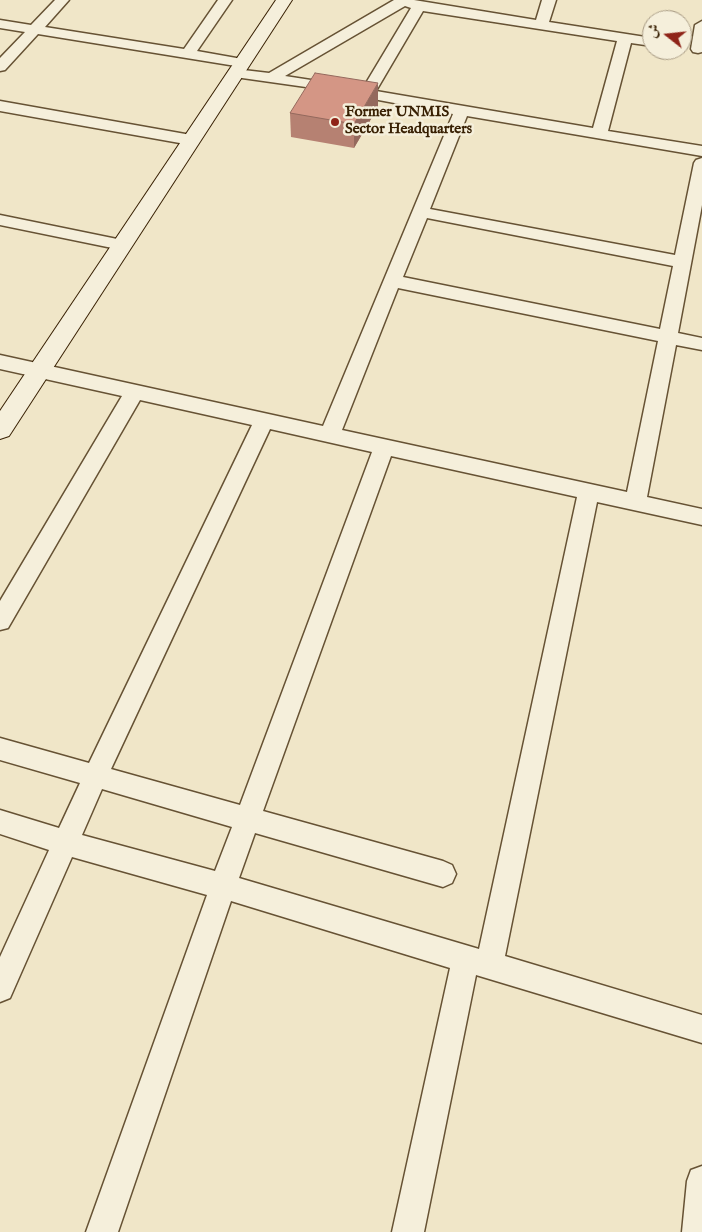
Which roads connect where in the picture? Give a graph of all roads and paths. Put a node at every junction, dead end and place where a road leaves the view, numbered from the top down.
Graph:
1 (62, 0) edge
2 (225, 0) edge
3 (284, 0) edge
4 (549, 0) edge
5 (407, 2) edge
6 (0, 24) edge
7 (541, 25) junction
8 (702, 25) edge
9 (35, 30) junction
10 (625, 38) junction
11 (642, 41) edge
12 (700, 49) edge
13 (188, 54) junction
14 (0, 67) edge
15 (238, 68) junction
16 (271, 78) junction
17 (367, 94) junction
18 (0, 106) edge
19 (462, 111) junction
20 (598, 134) junction
21 (192, 140) junction
22 (702, 151) edge
23 (702, 163) edge
24 (421, 212) junction
25 (0, 220) edge
26 (122, 245) junction
27 (683, 262) junction
28 (392, 281) junction
29 (668, 337) junction
30 (702, 344) edge
31 (0, 362) edge
32 (38, 372) junction
33 (135, 391) junction
34 (264, 420) junction
35 (0, 430) edge
36 (330, 434) junction
37 (384, 446) junction
38 (589, 491) junction
39 (636, 502) junction
40 (702, 517) edge
41 (0, 621) edge
42 (0, 750) edge
43 (95, 777) junction
44 (248, 819) junction
45 (0, 822) edge
46 (66, 842) junction
47 (443, 874) dead end
48 (223, 886) junction
49 (477, 963) junction
50 (0, 988) edge
51 (702, 1029) edge
52 (702, 1181) edge
53 (102, 1232) edge
54 (408, 1232) edge
55 (698, 1232) edge

1 - 9 street
2 - 13 street
3 - 15 street
4 - 7 street
5 - 7 street
5 - 16 street
5 - 17 street
6 - 9 street
7 - 10 street
8 - 12 street
9 - 13 street
9 - 14 street
10 - 11 street
10 - 20 street
13 - 15 street
15 - 16 street
15 - 21 street
16 - 17 street
17 - 19 street
18 - 21 street
19 - 20 street
19 - 24 street
20 - 22 street
21 - 26 street
23 - 27 street
24 - 27 street
24 - 28 street
25 - 26 street
26 - 32 street
27 - 29 street
28 - 29 street
28 - 36 street
29 - 30 street
29 - 39 street
31 - 32 street
32 - 33 street
32 - 35 street
33 - 34 street
33 - 41 street
34 - 36 street
34 - 43 street
36 - 37 street
37 - 38 street
37 - 44 street
38 - 39 street
38 - 49 street
39 - 40 street
42 - 43 street
43 - 44 street
43 - 46 street
44 - 47 street
44 - 48 street
45 - 46 street
46 - 48 street
46 - 50 street
48 - 49 street
48 - 53 street
49 - 51 street
49 - 54 street
52 - 55 street

